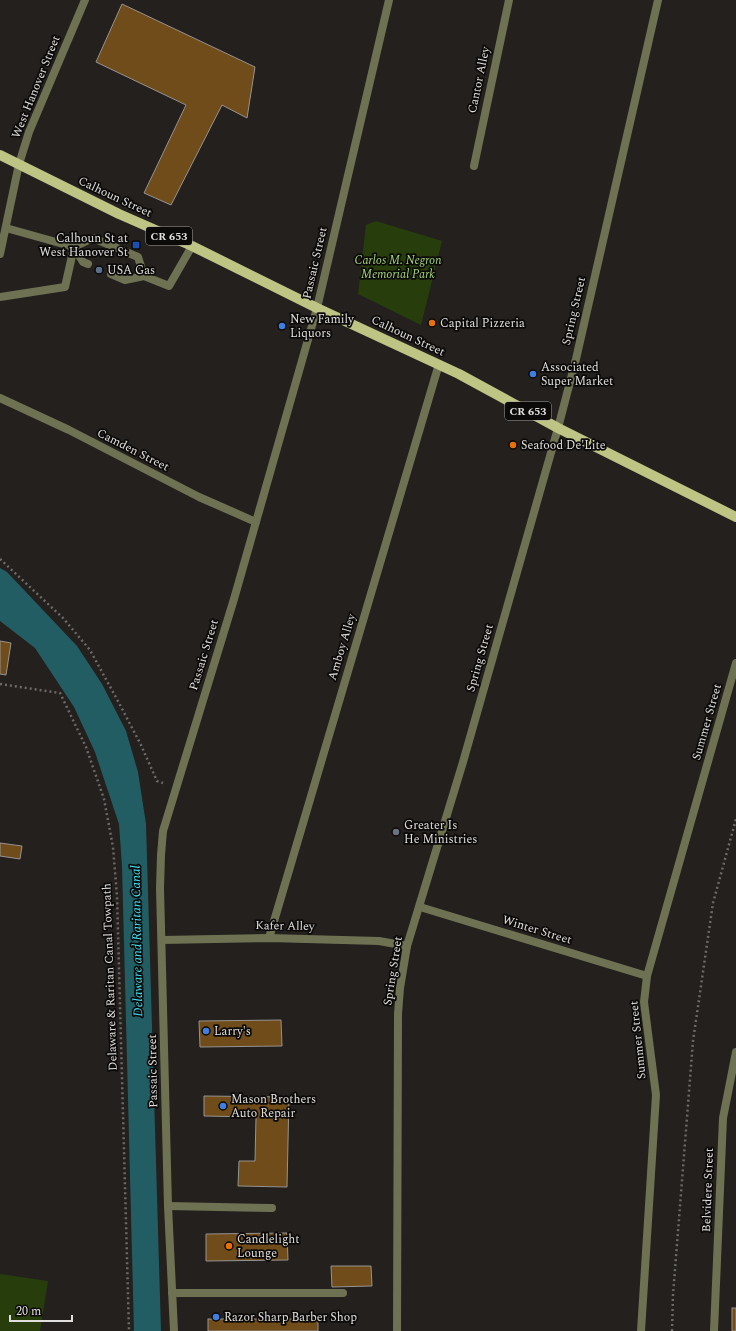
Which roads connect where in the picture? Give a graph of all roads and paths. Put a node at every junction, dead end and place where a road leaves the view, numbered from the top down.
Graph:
1 (85, 0) edge
2 (389, 0) edge
3 (509, 0) edge
4 (658, 0) edge
5 (0, 155) edge
6 (19, 164) junction
7 (474, 166) dead end
8 (6, 228) junction
9 (192, 246) junction
10 (74, 247) junction
11 (0, 254) edge
12 (88, 264) dead end
13 (111, 274) dead end
14 (144, 276) junction
15 (0, 297) edge
16 (317, 308) junction
17 (439, 364) junction
18 (0, 398) edge
19 (558, 428) junction
20 (736, 517) edge
21 (256, 522) junction
22 (0, 559) edge
23 (736, 663) edge
24 (0, 684) edge
25 (176, 787) junction
26 (736, 819) edge
27 (420, 907) junction
28 (269, 938) junction
29 (162, 940) junction
30 (407, 946) junction
31 (647, 976) junction
32 (736, 1052) edge
33 (168, 1206) junction
34 (272, 1208) dead end
35 (172, 1293) junction
36 (343, 1293) dead end
37 (129, 1331) edge
38 (174, 1331) edge
39 (397, 1331) edge
40 (641, 1331) edge
41 (672, 1331) edge
42 (714, 1331) edge

1 - 6 street, West Hanover Street
2 - 16 street, Passaic Street
3 - 7 street, Cantor Alley
4 - 19 street, Spring Street
5 - 6 main road, Calhoun Street / CR 653
6 - 8 street, West Hanover Street
6 - 9 main road, Calhoun Street / CR 653
8 - 10 street
8 - 11 street, West Hanover Street
9 - 14 street
9 - 16 main road, Calhoun Street / CR 653
10 - 12 street
10 - 14 street
10 - 15 street
13 - 14 street
16 - 17 main road, Calhoun Street / CR 653
16 - 21 street, Passaic Street
17 - 19 main road, Calhoun Street / CR 653
17 - 28 street, Amboy Alley
18 - 21 street, Camden Street
19 - 20 main road, Calhoun Street / CR 653
19 - 27 street, Spring Street
21 - 25 street, Passaic Street
22 - 25 path
23 - 31 street, Summer Street
24 - 37 path, Delaware & Raritan Canal Towpath
25 - 29 street, Passaic Street
26 - 41 path
27 - 30 street, Spring Street
27 - 31 street, Winter Street
28 - 29 street, Kafer Alley
28 - 30 street, Kafer Alley
29 - 33 street, Passaic Street
30 - 39 street, Spring Street
31 - 40 street, Summer Street
32 - 42 street, Belvidere Street
33 - 34 street
33 - 35 street, Passaic Street
35 - 36 street
35 - 38 street, Passaic Street

